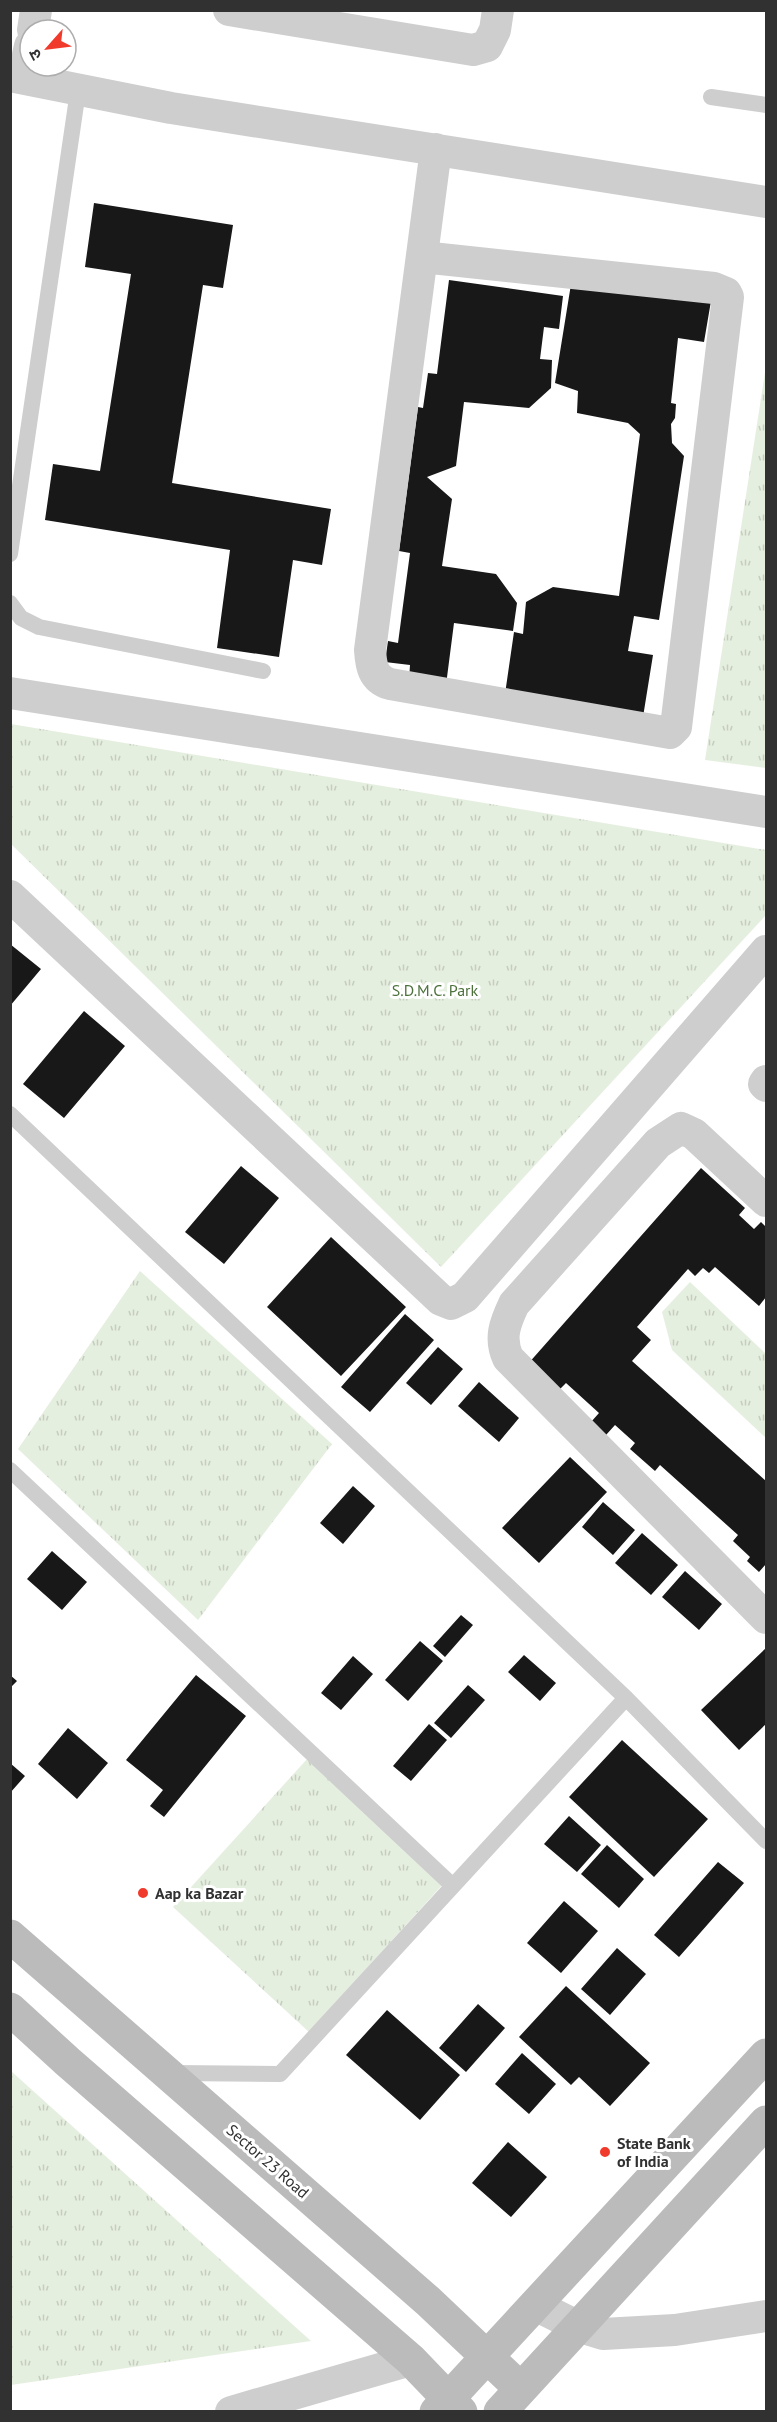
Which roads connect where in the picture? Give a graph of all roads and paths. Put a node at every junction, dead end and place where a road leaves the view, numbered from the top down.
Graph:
1 (229, 10) edge
2 (498, 10) edge
3 (17, 77) edge
4 (78, 91) junction
5 (711, 97) dead end
6 (766, 105) edge
7 (436, 150) junction
8 (766, 202) edge
9 (422, 257) junction
10 (10, 554) edge
11 (10, 603) edge
12 (263, 671) dead end
13 (10, 693) edge
14 (766, 812) edge
15 (10, 896) edge
16 (766, 951) edge
17 (766, 1081) edge
18 (766, 1086) edge
19 (10, 1114) edge
20 (766, 1201) edge
21 (10, 1470) edge
22 (766, 1618) edge
23 (626, 1698) junction
24 (766, 1841) edge
25 (453, 1886) junction
26 (10, 1936) edge
27 (10, 2009) edge
28 (766, 2055) edge
29 (168, 2073) junction
30 (766, 2122) edge
31 (535, 2305) junction
32 (766, 2316) edge
33 (577, 2326) junction
34 (487, 2356) junction
35 (411, 2360) junction
36 (507, 2405) edge
37 (448, 2407) edge
38 (231, 2412) edge

1 - 2 street
3 - 4 street
4 - 7 street
4 - 10 lane
5 - 6 lane
7 - 8 street
7 - 9 street
9 - 9 street
11 - 12 lane
13 - 14 street
15 - 16 street
17 - 18 street
19 - 23 lane
20 - 22 street
21 - 25 lane
23 - 24 lane
23 - 25 lane
25 - 29 lane
26 - 29 street, Sector 23 Road
27 - 35 street
28 - 31 street
29 - 34 street, Sector 23 Road
30 - 33 street
31 - 33 street
31 - 34 street
32 - 33 street
33 - 36 street
34 - 36 street, Sector 23 Road
34 - 37 street
35 - 37 street
35 - 38 street

